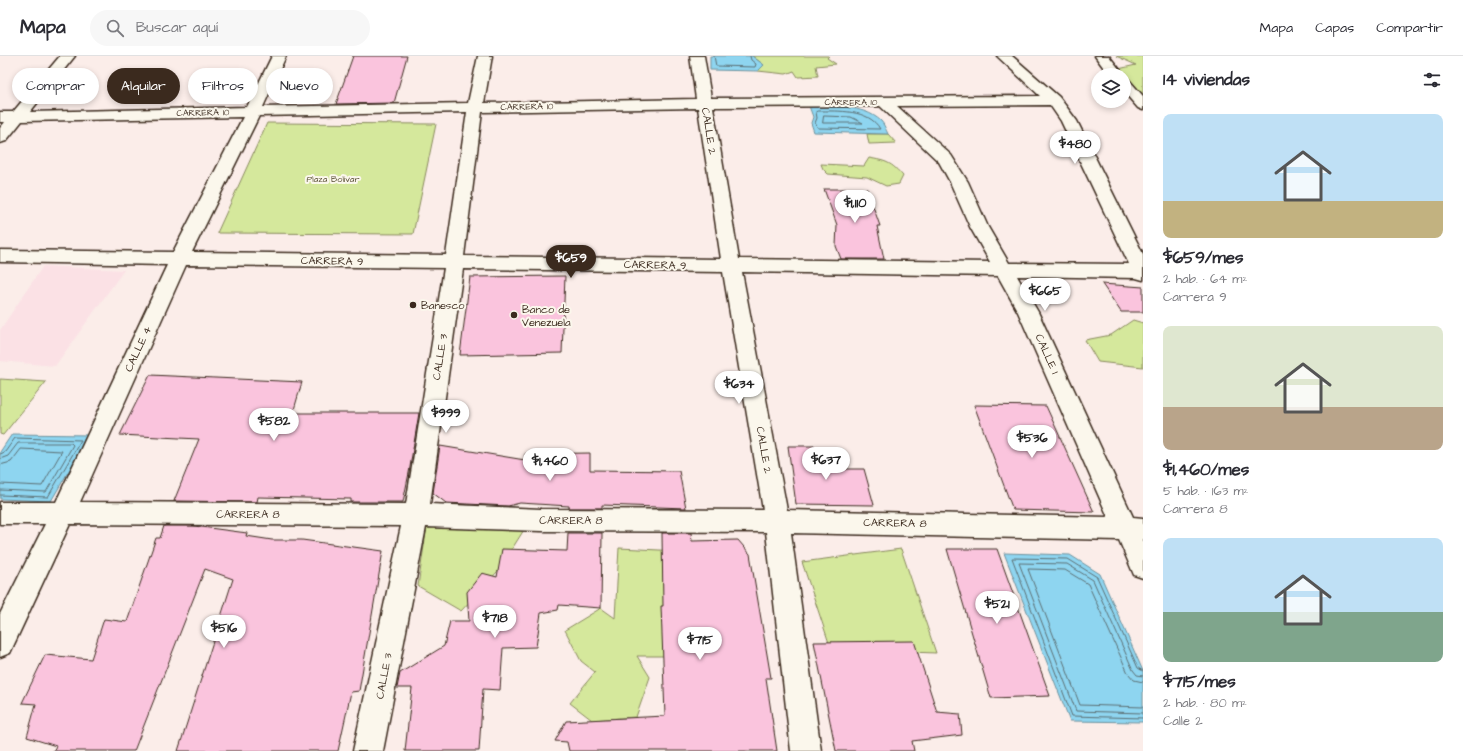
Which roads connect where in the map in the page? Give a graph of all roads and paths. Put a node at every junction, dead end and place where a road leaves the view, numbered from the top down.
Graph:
1 (68, 56) edge
2 (279, 56) edge
3 (485, 56) edge
4 (697, 56) edge
5 (1004, 56) edge
6 (1102, 56) edge
7 (1111, 68) edge
8 (1131, 91) edge
9 (1054, 100) junction
10 (884, 102) junction
11 (704, 103) junction
12 (1143, 105) edge
13 (475, 108) junction
14 (254, 112) junction
15 (16, 116) junction
16 (0, 117) edge
17 (0, 138) edge
18 (0, 256) edge
19 (180, 259) junction
20 (454, 263) junction
21 (731, 265) junction
22 (1004, 270) junction
23 (1143, 272) edge
24 (0, 513) edge
25 (63, 513) junction
26 (416, 515) junction
27 (777, 520) junction
28 (1134, 529) edge
29 (1143, 566) edge
30 (0, 643) edge
31 (368, 751) edge
32 (806, 751) edge

1 - 15 street
2 - 14 street, CALLE 4
3 - 13 street, CALLE 3
4 - 11 street, CALLE 2
5 - 9 street
6 - 7 street
8 - 12 street
9 - 10 street, CARRERA 10
9 - 23 street
10 - 11 street, CARRERA 10
10 - 22 street, CALLE 1
11 - 13 street, CARRERA 10
11 - 21 street, CALLE 2
13 - 14 street, CARRERA 10
13 - 20 street, CALLE 3
14 - 15 street, CARRERA 10
14 - 19 street, CALLE 4
15 - 16 street, CARRERA 10
15 - 17 street
18 - 19 street, CARRERA 9
19 - 20 street, CARRERA 9
19 - 25 street, CALLE 4
20 - 21 street, CARRERA 9
20 - 26 street, CALLE 3
21 - 22 street, CARRERA 9
21 - 27 street, CALLE 2
22 - 23 street, CARRERA 9
22 - 28 street, CALLE 1
24 - 25 street, CARRERA 8
25 - 26 street, CARRERA 8
25 - 30 street, CALLE 4
26 - 27 street, CARRERA 8
26 - 31 street, CALLE 3
27 - 28 street, CARRERA 8
27 - 32 street, CALLE 2
28 - 29 street, CALLE 1

